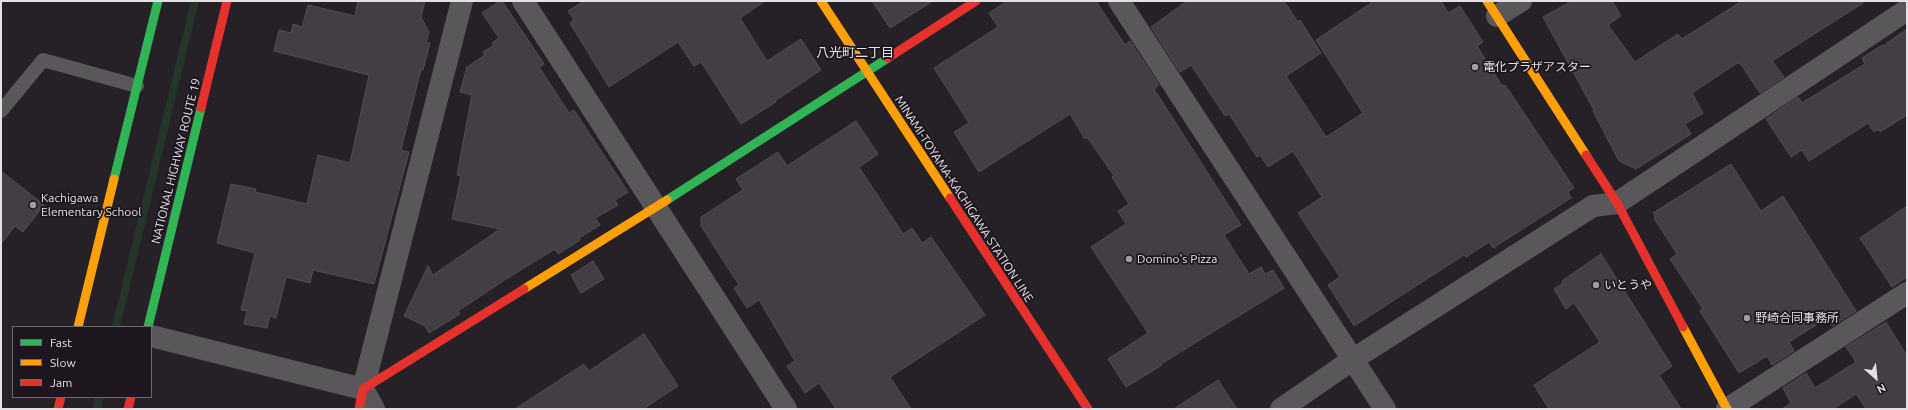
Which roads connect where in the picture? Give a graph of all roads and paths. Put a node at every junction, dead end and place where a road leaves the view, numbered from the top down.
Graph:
1 (158, 1) edge
2 (227, 1) edge
3 (462, 1) edge
4 (524, 1) edge
5 (821, 1) edge
6 (976, 1) edge
7 (1119, 1) edge
8 (1521, 1) edge
9 (1492, 9) edge
10 (1907, 10) edge
11 (867, 73) junction
12 (138, 86) junction
13 (1, 111) edge
14 (1617, 203) junction
15 (657, 207) junction
16 (1907, 293) edge
17 (78, 326) edge
18 (148, 326) edge
19 (152, 336) edge
20 (1352, 360) junction
21 (61, 398) edge
22 (131, 398) edge
23 (361, 399) edge
24 (58, 409) edge
25 (128, 409) edge
26 (374, 409) edge
27 (786, 409) edge
28 (1088, 409) edge
29 (1282, 409) edge
30 (1385, 409) edge
31 (1727, 409) edge

1 - 12 main road
2 - 18 main road, NATIONAL HIGHWAY ROUTE 19
3 - 23 street
4 - 15 street
5 - 11 main road, MINAMI-TOYAMA-KACHIGAWA STATION LINE
6 - 11 main road
7 - 20 street
8 - 9 street
9 - 14 main road
10 - 14 street
11 - 15 main road
11 - 28 main road, MINAMI-TOYAMA-KACHIGAWA STATION LINE
12 - 13 lane
12 - 17 main road
14 - 20 street
14 - 31 main road
15 - 23 main road
15 - 27 street
16 - 31 street
19 - 23 street
20 - 29 street
20 - 30 street
21 - 24 main road
22 - 25 main road
23 - 26 street

